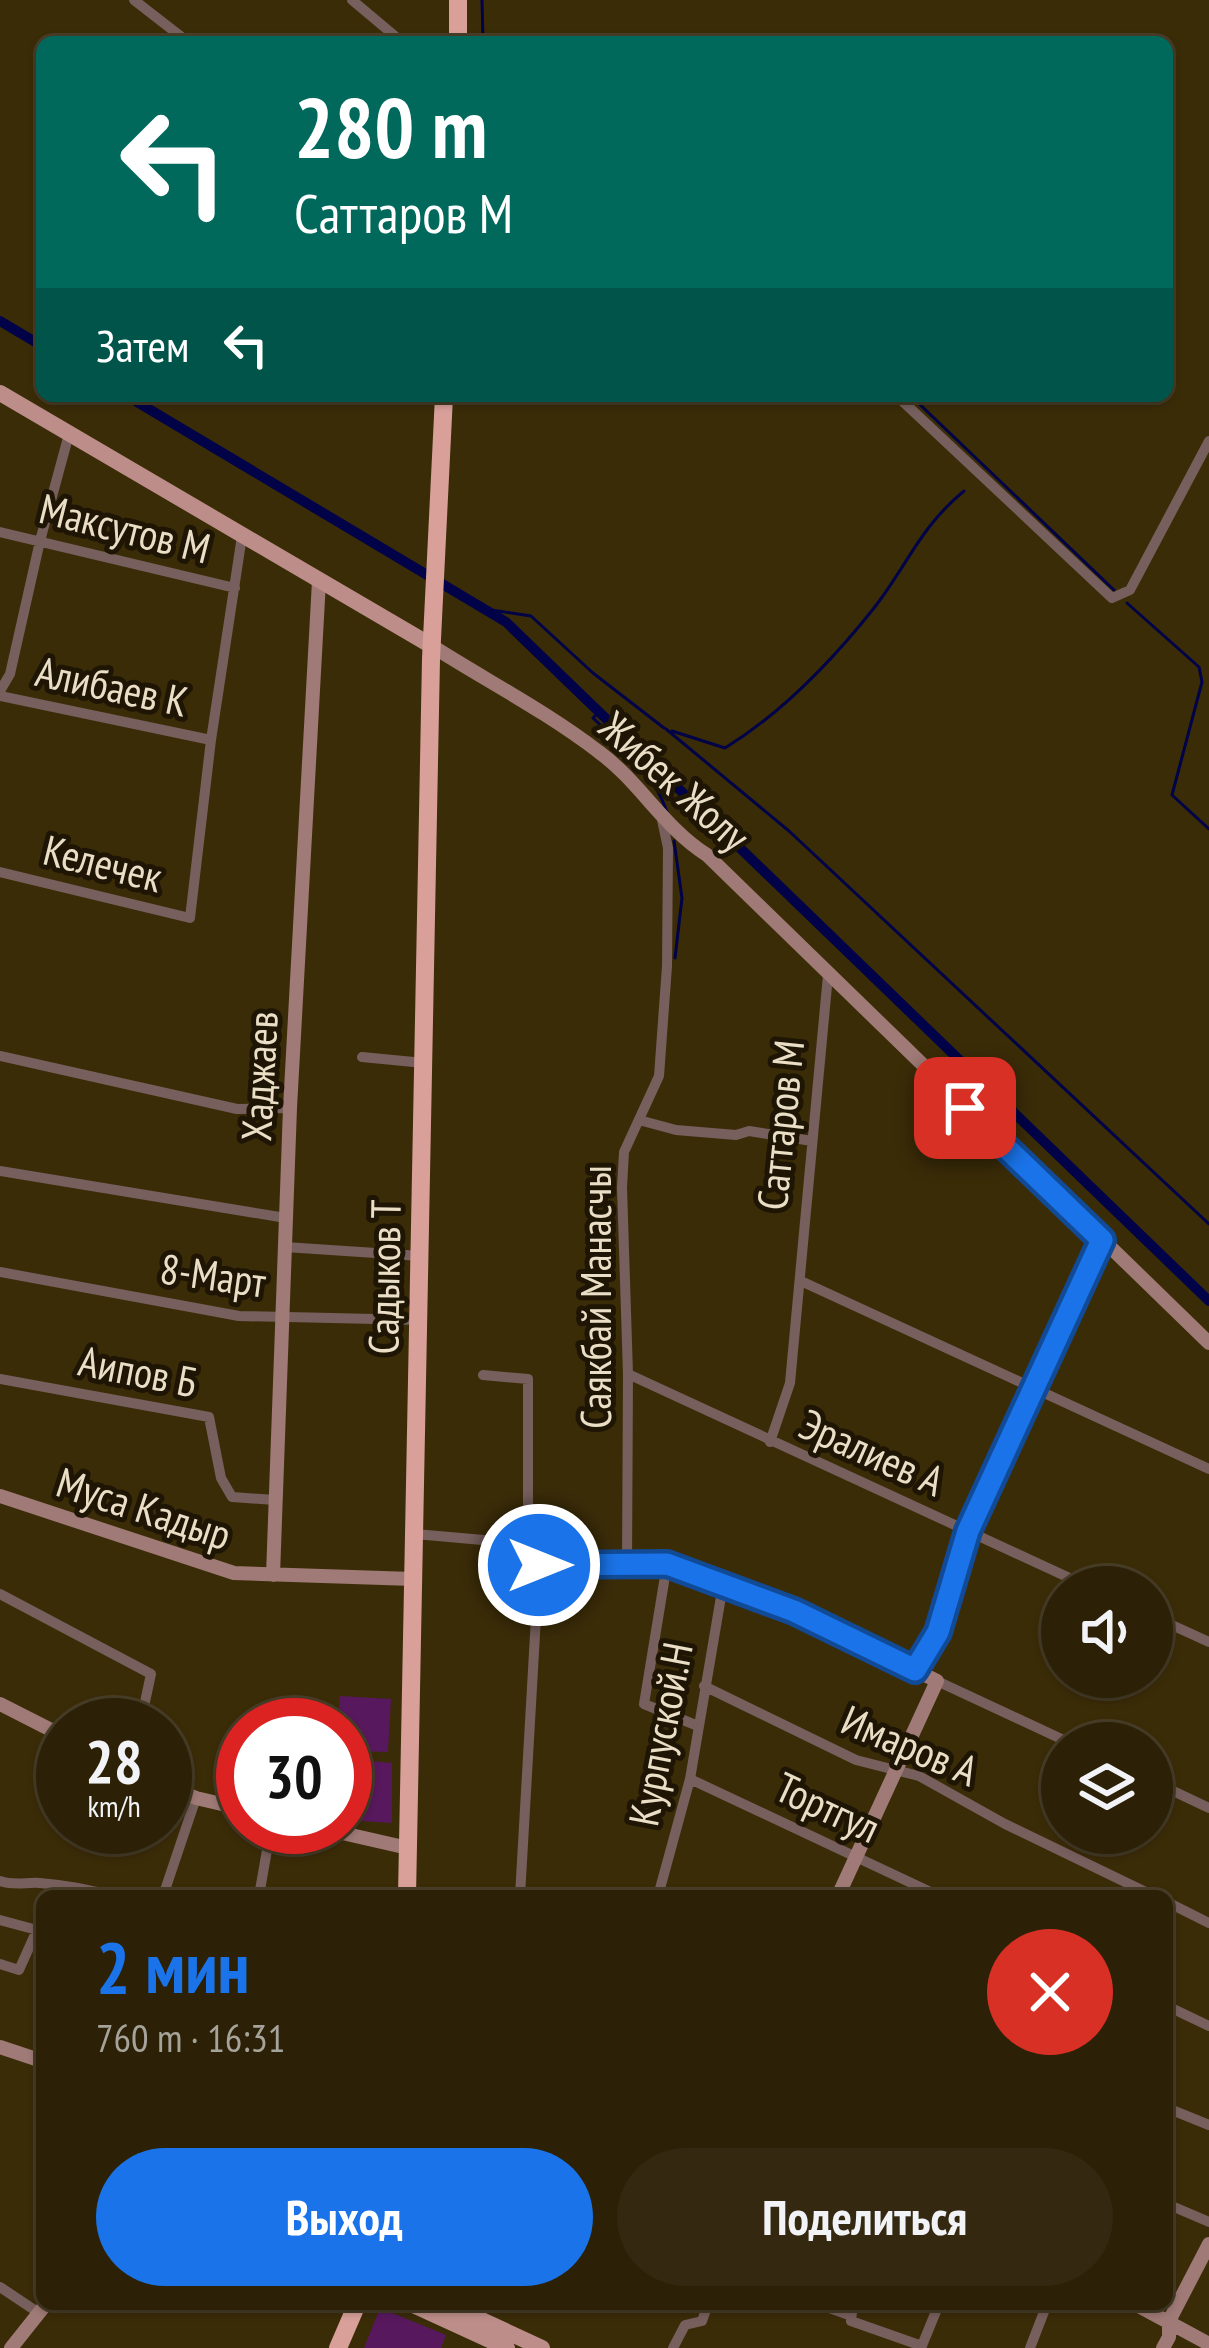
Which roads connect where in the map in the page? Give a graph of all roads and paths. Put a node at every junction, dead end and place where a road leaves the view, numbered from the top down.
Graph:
1 (134, 0) edge
2 (352, 0) edge
3 (458, 0) edge
4 (180, 36) edge
5 (395, 36) edge
6 (458, 36) edge
7 (0, 393) edge
8 (445, 402) edge
9 (903, 402) edge
10 (69, 434) junction
11 (1209, 441) edge
12 (0, 532) edge
13 (242, 536) junction
14 (40, 541) junction
15 (319, 581) junction
16 (235, 588) junction
17 (432, 652) junction
18 (0, 693) edge
19 (211, 740) junction
20 (662, 820) junction
21 (0, 872) edge
22 (828, 975) junction
23 (0, 1056) edge
24 (362, 1057) dead end
25 (424, 1063) junction
26 (290, 1108) junction
27 (639, 1120) junction
28 (812, 1142) junction
29 (0, 1172) edge
30 (286, 1218) junction
31 (1102, 1240) junction
32 (285, 1247) junction
33 (421, 1256) junction
34 (0, 1272) edge
35 (802, 1282) junction
36 (282, 1318) junction
37 (420, 1321) junction
38 (1209, 1343) edge
39 (628, 1374) junction
40 (483, 1376) dead end
41 (0, 1379) edge
42 (1033, 1389) junction
43 (770, 1442) junction
44 (1209, 1469) edge
45 (0, 1496) edge
46 (275, 1500) junction
47 (968, 1531) junction
48 (415, 1534) junction
49 (528, 1544) junction
50 (667, 1564) junction
51 (539, 1565) junction
52 (627, 1566) junction
53 (1044, 1566) edge
54 (273, 1575) junction
55 (413, 1579) junction
56 (723, 1585) junction
57 (0, 1594) edge
58 (1173, 1626) edge
59 (1209, 1642) edge
60 (915, 1670) junction
61 (937, 1681) junction
62 (704, 1686) junction
63 (146, 1698) edge
64 (0, 1704) edge
65 (36, 1722) edge
66 (698, 1726) junction
67 (1041, 1729) edge
68 (894, 1771) junction
69 (690, 1778) junction
70 (1173, 1791) edge
71 (192, 1796) edge
72 (196, 1798) junction
73 (216, 1803) edge
74 (1209, 1808) edge
75 (372, 1840) edge
76 (408, 1848) junction
77 (267, 1854) edge
78 (854, 1855) junction
79 (0, 1881) edge
80 (92, 1890) edge
81 (165, 1890) edge
82 (260, 1890) edge
83 (407, 1890) edge
84 (520, 1890) edge
85 (660, 1890) edge
86 (840, 1890) edge
87 (927, 1890) edge
88 (1142, 1890) edge
89 (1173, 1905) edge
90 (0, 1920) edge
91 (1209, 1923) edge
92 (36, 1930) edge
93 (36, 1932) edge
94 (0, 1964) edge
95 (1173, 2009) edge
96 (1209, 2026) edge
97 (0, 2048) edge
98 (36, 2059) edge
99 (1173, 2110) edge
100 (1209, 2125) edge
101 (1173, 2207) edge
102 (1209, 2222) edge
103 (1209, 2244) edge
104 (0, 2287) edge
105 (36, 2305) edge
106 (40, 2310) edge
107 (354, 2310) edge
108 (424, 2310) edge
109 (460, 2310) edge
110 (706, 2310) edge
111 (851, 2310) edge
112 (937, 2310) edge
113 (1045, 2310) edge
114 (1148, 2310) edge
115 (1169, 2320) junction
116 (1209, 2344) edge
117 (922, 2347) edge
118 (11, 2348) edge
119 (338, 2348) edge
120 (508, 2348) edge
121 (542, 2348) edge
122 (674, 2348) edge
123 (1030, 2348) edge
124 (1163, 2348) edge

1 - 4 street
2 - 5 street
3 - 6 highway
7 - 10 main road, Жибек Жолу
8 - 17 highway, Садыков Т
9 - 11 street
10 - 13 main road, Жибек Жолу
10 - 14 street
12 - 14 street, Максутов М
13 - 15 main road, Жибек Жолу
13 - 16 street
14 - 16 street, Максутов М
14 - 18 street
15 - 17 main road, Жибек Жолу
15 - 26 street, Хаджаев
16 - 19 street
17 - 20 street, Жибек Жолу
17 - 25 highway, Садыков Т
18 - 19 street, Алибаев К
19 - 21 street, Келечек
20 - 22 street, Жибек Жолу
20 - 27 street, Саякбай Манасчы
22 - 28 street, Саттаров М
22 - 31 street, Жибек Жолу
23 - 26 street
24 - 25 street
25 - 33 highway, Садыков Т
26 - 30 street, Хаджаев
27 - 28 street
27 - 39 street, Саякбай Манасчы
28 - 35 street, Саттаров М
29 - 30 street
30 - 32 street, Хаджаев
31 - 38 street, Жибек Жолу
31 - 42 street
32 - 33 street
32 - 36 street, Хаджаев
33 - 37 highway, Садыков Т
34 - 36 street, 8-Март
35 - 42 street
35 - 43 street, Саттаров М
36 - 37 street, 8-Март
36 - 46 street, Хаджаев
37 - 48 highway, Садыков Т
39 - 43 street, Эралиев А
39 - 52 street, Саякбай Манасчы
40 - 49 street
41 - 46 street, Аипов Б
42 - 44 street
42 - 47 street
43 - 47 street, Эралиев А
45 - 54 street, Муса Кадыр
46 - 54 street, Хаджаев
47 - 53 street, Эралиев А
47 - 60 street
48 - 49 street
48 - 55 highway, Садыков Т
49 - 51 street
50 - 52 street
50 - 56 street
50 - 66 street
51 - 52 street
51 - 84 street
54 - 55 street, Муса Кадыр
55 - 76 highway, Садыков Т
56 - 60 street
56 - 62 street, Курпуской.Н
57 - 63 street
58 - 59 street
60 - 61 street
61 - 67 street
61 - 68 street
62 - 66 street, Курпуской.Н
62 - 68 street, Имаров А
64 - 65 street
66 - 69 street, Курпуской.Н
68 - 78 street
68 - 88 street, Имаров А
69 - 78 street, Тортгул
69 - 85 street, Курпуской.Н
70 - 74 street
71 - 72 street
72 - 73 street
72 - 81 street
75 - 76 street
76 - 83 highway, Садыков Т
77 - 82 street
78 - 86 street
78 - 87 street, Тортгул
79 - 80 street
89 - 91 street
90 - 92 street
93 - 94 street
95 - 96 street
97 - 98 street
99 - 100 street
101 - 102 street
103 - 115 street
104 - 105 street
106 - 118 street
107 - 119 highway
108 - 120 main road
109 - 121 main road
110 - 122 street
111 - 117 street
112 - 117 street
113 - 123 street
114 - 115 street
115 - 116 street
115 - 124 street

